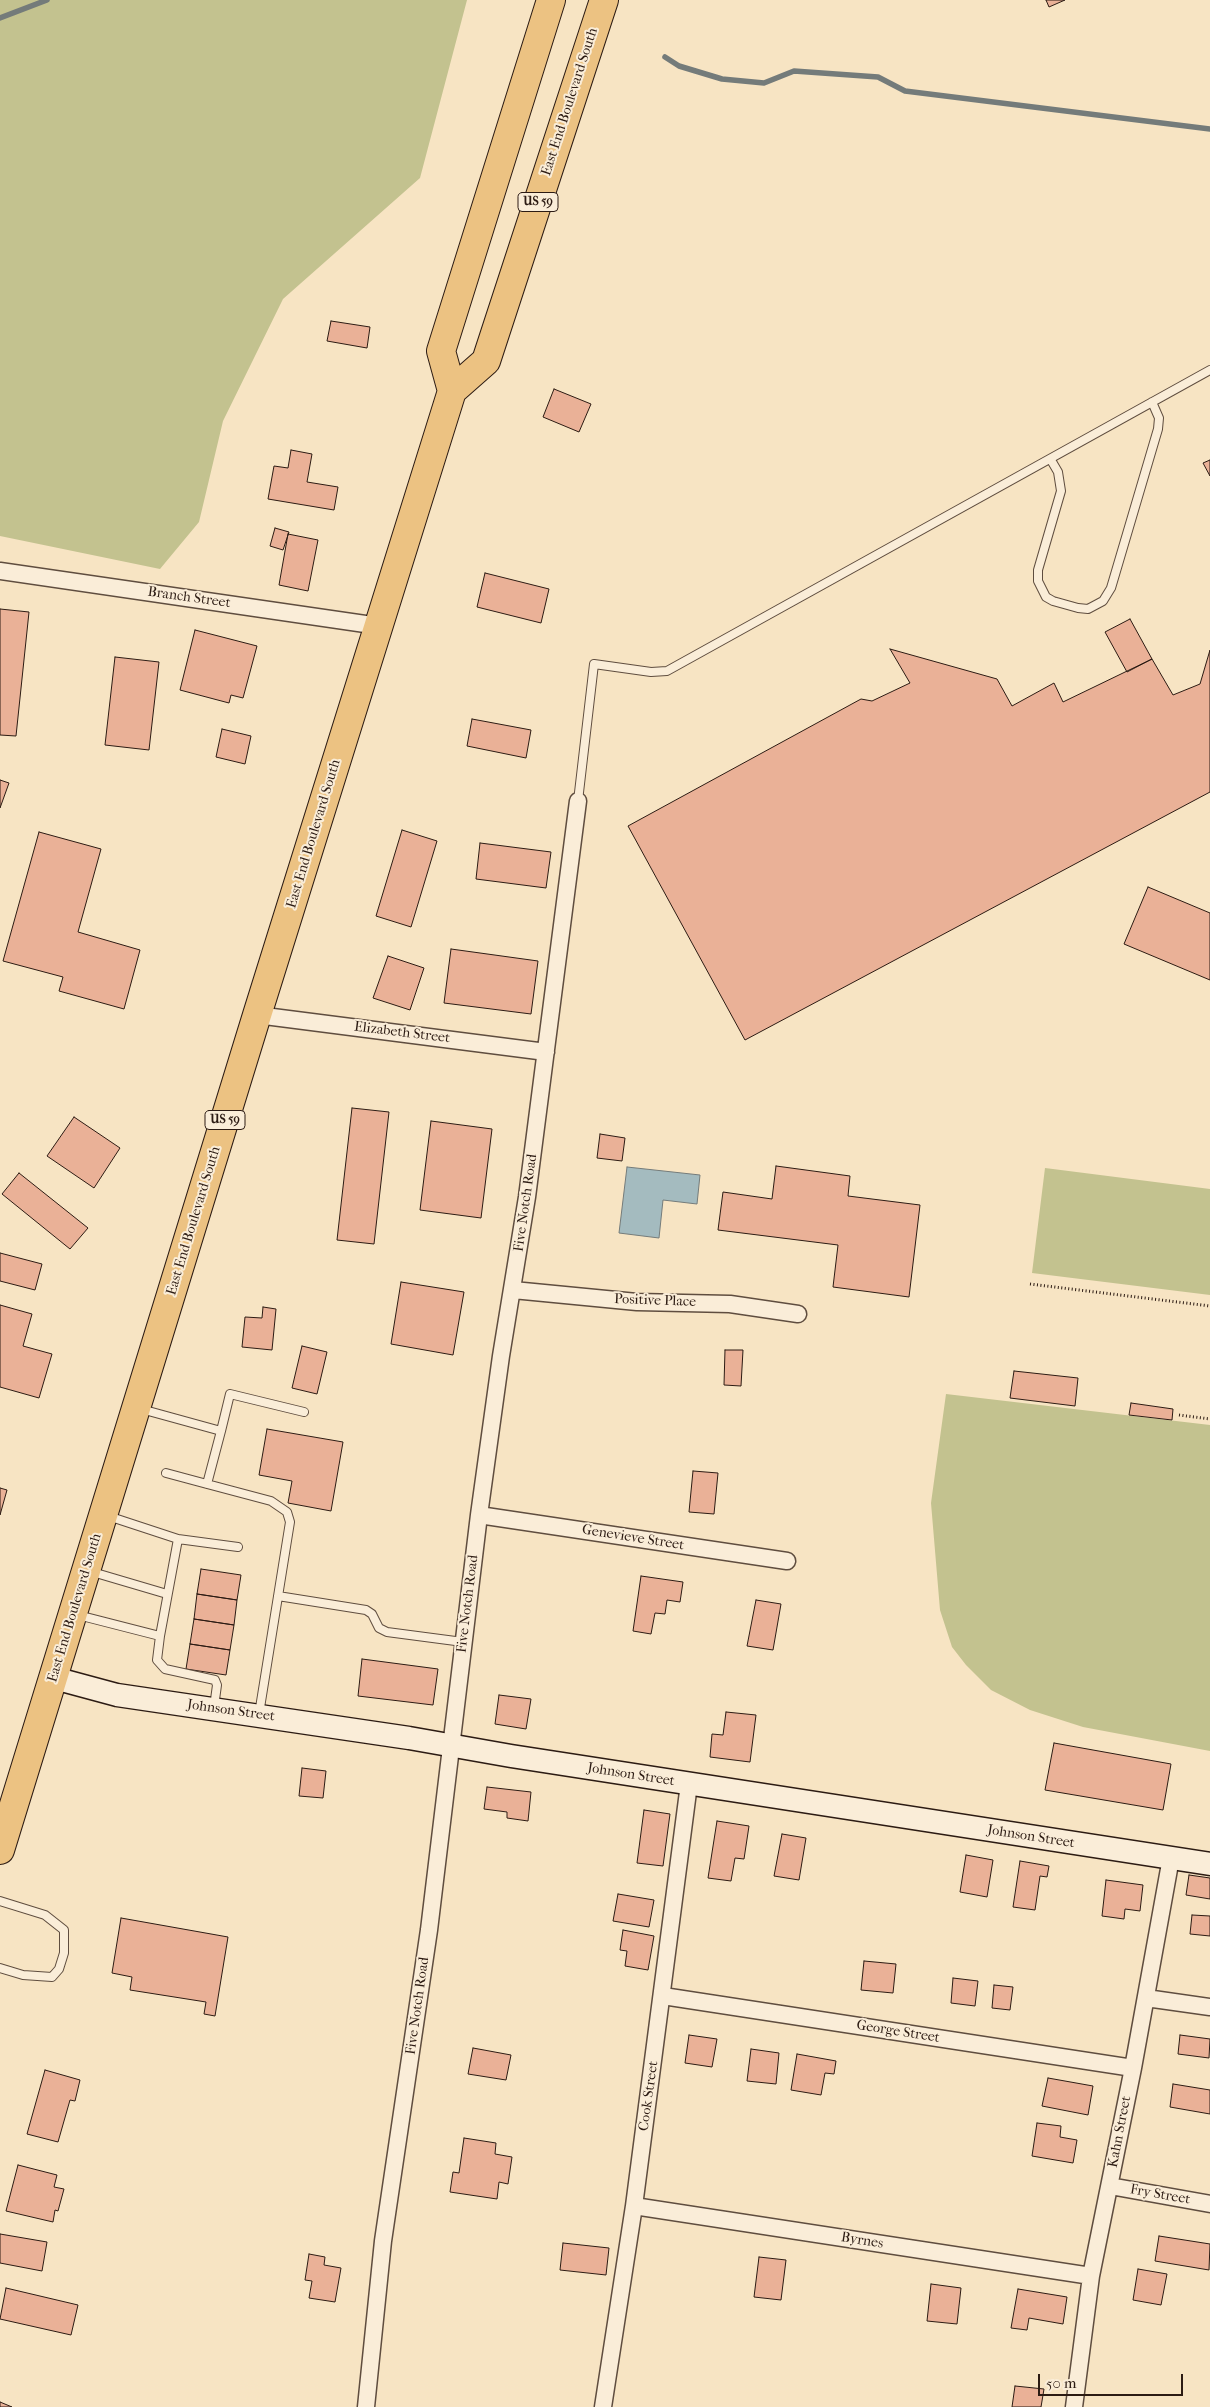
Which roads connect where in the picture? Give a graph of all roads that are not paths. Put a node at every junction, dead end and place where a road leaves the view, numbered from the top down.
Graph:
1 (550, 0) edge
2 (604, 0) edge
3 (1210, 370) edge
4 (452, 391) junction
5 (1152, 402) junction
6 (1051, 460) junction
7 (0, 571) edge
8 (379, 626) junction
9 (578, 801) joint
10 (257, 1015) junction
11 (546, 1052) junction
12 (513, 1290) junction
13 (798, 1314) dead end
14 (137, 1408) junction
15 (304, 1412) dead end
16 (220, 1431) junction
17 (166, 1473) dead end
18 (206, 1484) junction
19 (104, 1515) junction
20 (479, 1515) junction
21 (178, 1539) junction
22 (238, 1547) dead end
23 (787, 1561) dead end
24 (87, 1571) junction
25 (167, 1594) junction
26 (278, 1596) junction
27 (74, 1614) junction
28 (160, 1636) junction
29 (463, 1642) junction
30 (54, 1678) junction
31 (213, 1709) junction
32 (259, 1716) junction
33 (451, 1746) junction
34 (690, 1784) junction
35 (1, 1844) edge
36 (1171, 1858) junction
37 (1210, 1864) edge
38 (0, 1901) edge
39 (0, 1968) edge
40 (663, 1996) junction
41 (1146, 1998) junction
42 (1210, 2007) edge
43 (1133, 2068) junction
44 (1110, 2186) junction
45 (1210, 2204) edge
46 (634, 2206) junction
47 (1091, 2276) junction
48 (366, 2407) edge
49 (603, 2407) edge
50 (1074, 2407) edge

1 - 4 highway
2 - 4 highway, East End Boulevard South / US 59
3 - 5 lane
4 - 8 highway, East End Boulevard South / US 59
5 - 6 lane
5 - 6 lane
6 - 9 lane
7 - 8 street, Branch Street
8 - 10 highway, East End Boulevard South / US 59
9 - 11 street, Five Notch Road
10 - 11 street, Elizabeth Street
10 - 14 highway, East End Boulevard South / US 59
11 - 12 street, Five Notch Road
12 - 13 street, Positive Place
12 - 20 street, Five Notch Road
14 - 16 lane
14 - 19 highway, East End Boulevard South / US 59
15 - 16 lane
16 - 18 lane
17 - 18 lane
18 - 26 lane
19 - 21 lane
19 - 24 highway, East End Boulevard South / US 59
20 - 23 street, Genevieve Street
20 - 29 street, Five Notch Road
21 - 22 lane
21 - 25 lane
24 - 25 lane
24 - 27 highway, East End Boulevard South / US 59
25 - 28 lane
26 - 29 lane
26 - 32 lane
27 - 28 lane
27 - 30 highway, East End Boulevard South / US 59
28 - 31 lane
29 - 33 street, Five Notch Road
30 - 31 street, Johnson Street
30 - 35 highway, East End Boulevard South / US 59
31 - 32 street, Johnson Street
32 - 33 street, Johnson Street
33 - 34 street, Johnson Street
33 - 48 street, Five Notch Road
34 - 36 street, Johnson Street
34 - 40 street, Cook Street
36 - 37 street, Johnson Street
36 - 41 street, Kahn Street
38 - 39 lane
40 - 43 street, George Street
40 - 46 street, Cook Street
41 - 42 street
41 - 43 street, Kahn Street
43 - 44 street, Kahn Street
44 - 45 street, Fry Street
44 - 47 street, Kahn Street
46 - 47 street, Byrnes
46 - 49 street, Cook Street
47 - 50 street, Kahn Street

